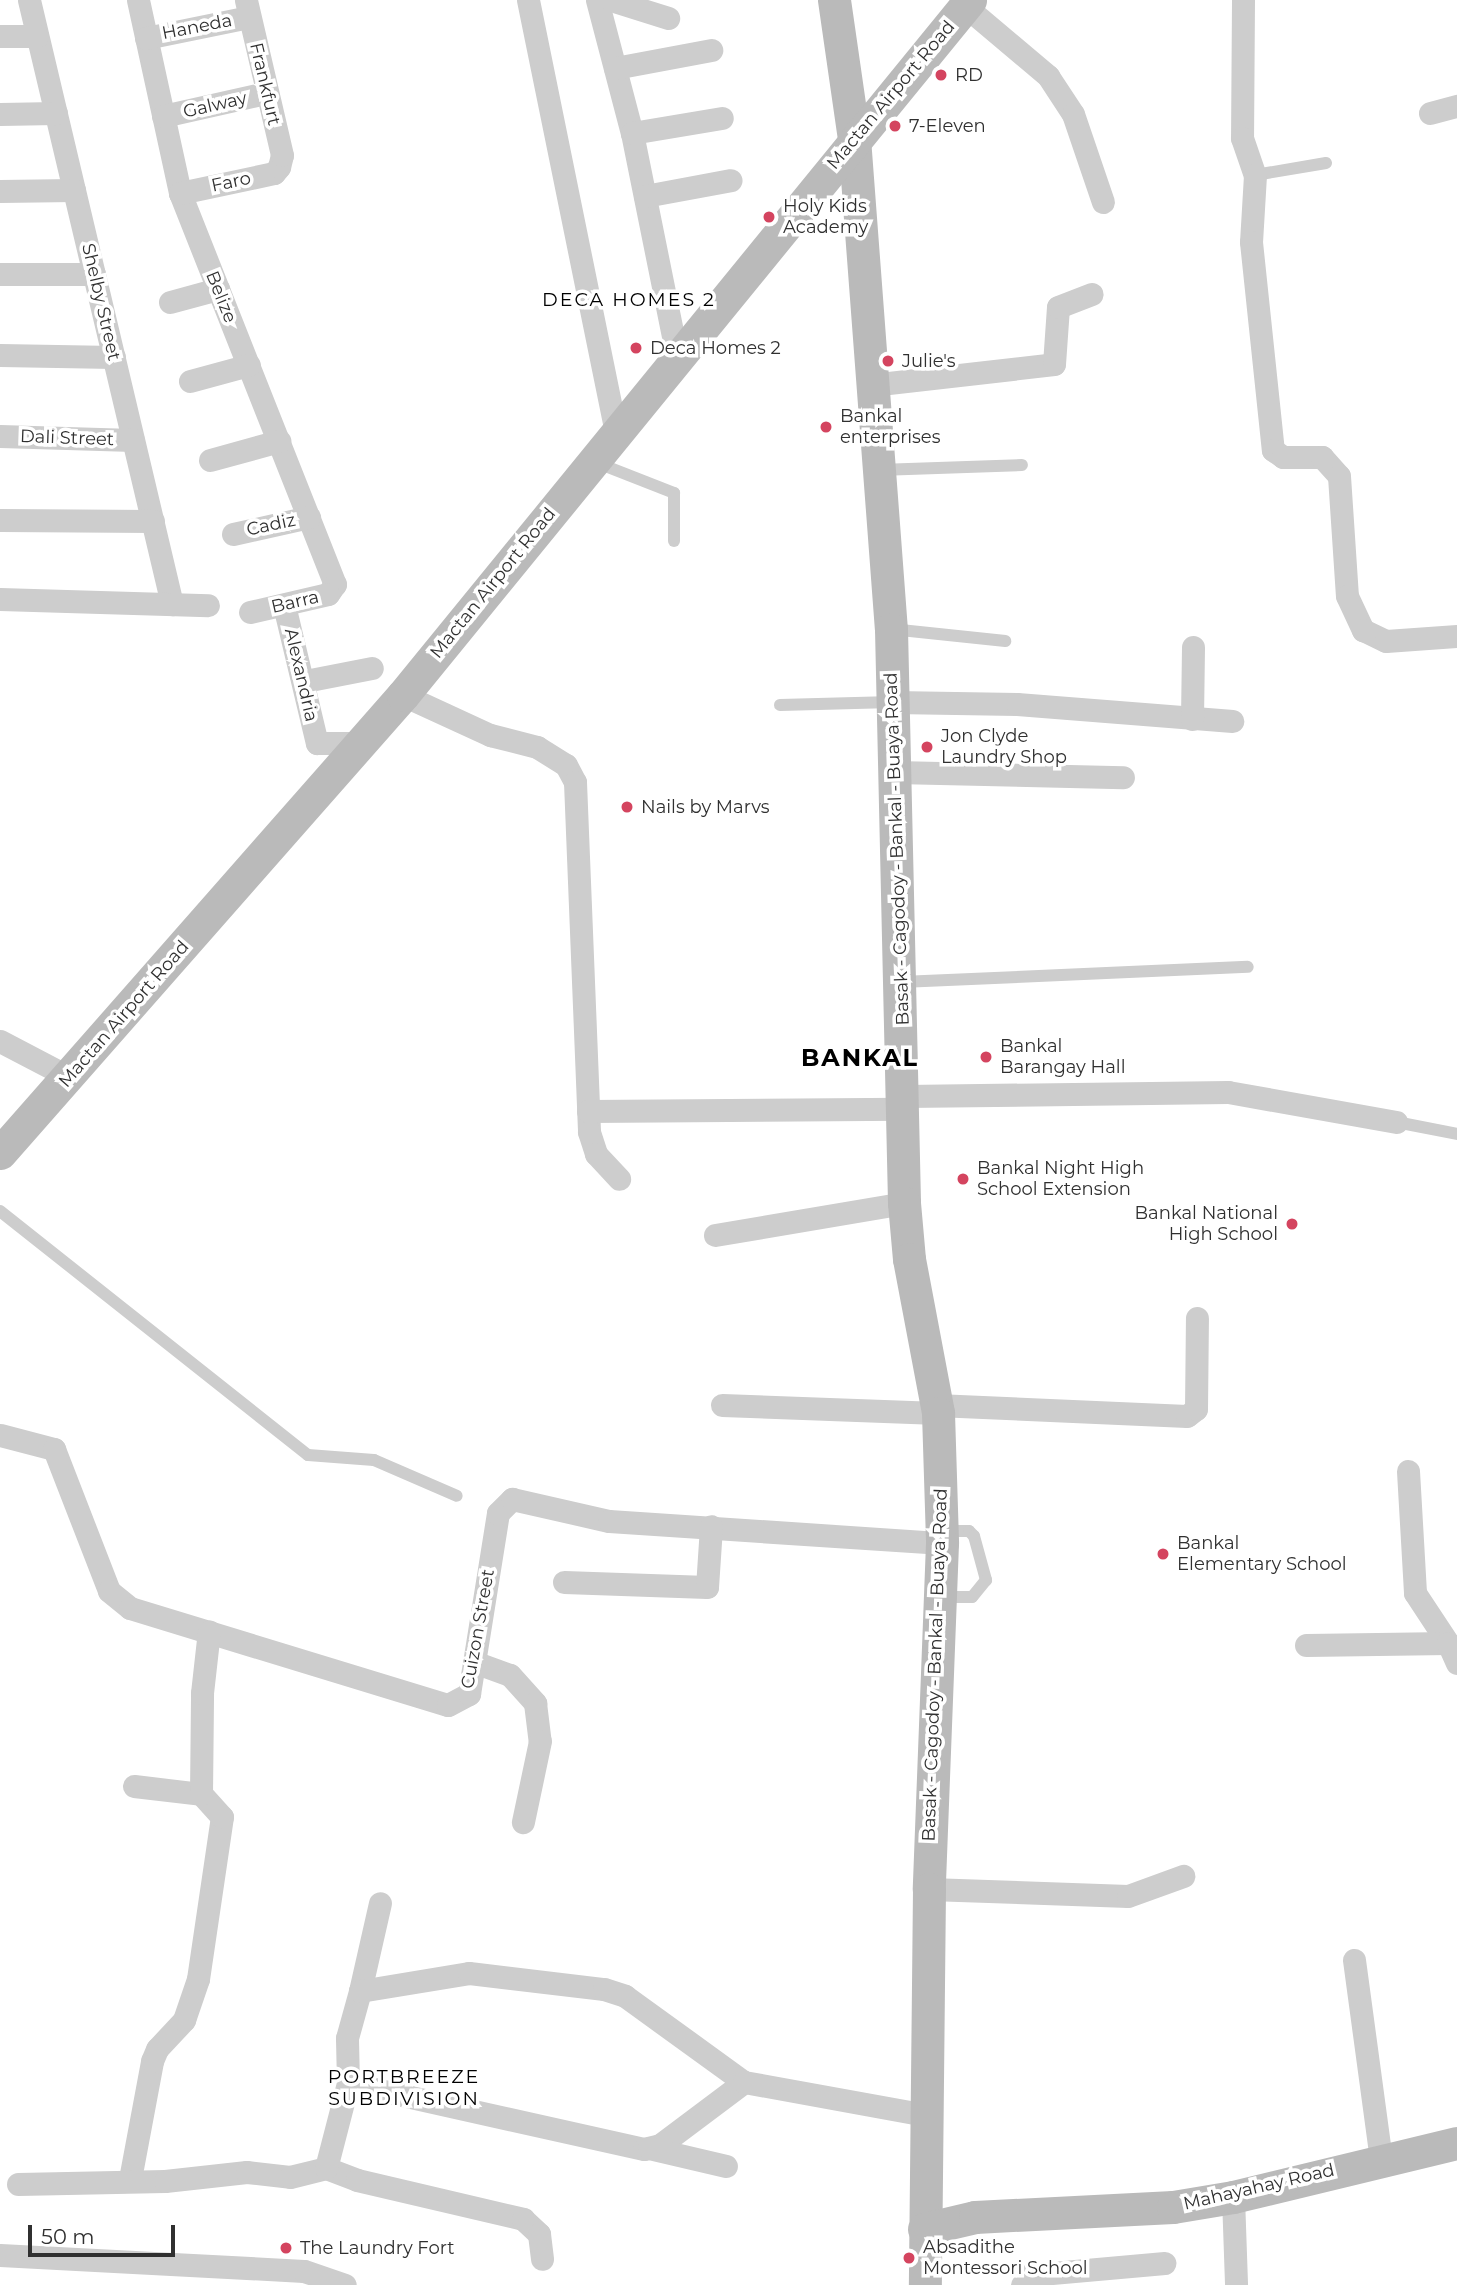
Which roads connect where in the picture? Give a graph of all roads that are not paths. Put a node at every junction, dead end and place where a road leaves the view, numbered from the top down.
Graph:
1 (29, 0) edge
2 (138, 0) edge
3 (528, 0) edge
4 (597, 0) edge
5 (611, 0) edge
6 (834, 0) edge
7 (1243, 0) edge
8 (967, 3) edge
9 (248, 8) edge
10 (668, 18) dead end
11 (0, 36) edge
12 (37, 36) junction
13 (146, 37) junction
14 (711, 50) dead end
15 (615, 68) junction
16 (266, 93) junction
17 (1457, 106) edge
18 (56, 113) junction
19 (1430, 113) dead end
20 (0, 114) edge
21 (163, 116) junction
22 (722, 118) dead end
23 (632, 133) junction
24 (854, 138) junction
25 (1326, 163) dead end
26 (279, 167) joint
27 (1255, 175) junction
28 (731, 180) dead end
29 (74, 190) junction
30 (0, 191) edge
31 (180, 193) junction
32 (646, 196) junction
33 (1102, 202) dead end
34 (0, 274) edge
35 (94, 274) junction
36 (218, 289) junction
37 (1092, 294) dead end
38 (170, 302) dead end
39 (0, 355) edge
40 (114, 357) junction
41 (677, 357) junction
42 (249, 365) junction
43 (190, 381) dead end
44 (871, 385) junction
45 (616, 431) junction
46 (0, 436) edge
47 (133, 440) junction
48 (279, 441) junction
49 (210, 460) dead end
50 (592, 461) junction
51 (1022, 466) dead end
52 (878, 470) junction
53 (309, 517) junction
54 (0, 520) edge
55 (153, 521) junction
56 (233, 534) dead end
57 (674, 541) dead end
58 (335, 584) joint
59 (0, 599) edge
60 (172, 604) junction
61 (208, 605) dead end
62 (284, 605) junction
63 (250, 612) dead end
64 (891, 629) junction
65 (1457, 636) edge
66 (1005, 641) dead end
67 (1193, 647) dead end
68 (372, 668) dead end
69 (306, 681) junction
70 (403, 695) junction
71 (893, 702) junction
72 (780, 705) dead end
73 (1192, 719) junction
74 (1232, 721) dead end
75 (361, 743) junction
76 (895, 772) junction
77 (1123, 777) dead end
78 (1248, 967) dead end
79 (900, 982) junction
80 (0, 1041) edge
81 (69, 1077) junction
82 (905, 1103) junction
83 (588, 1111) junction
84 (1396, 1122) joint
85 (1457, 1134) edge
86 (0, 1153) edge
87 (619, 1179) dead end
88 (904, 1203) junction
89 (0, 1211) edge
90 (715, 1235) dead end
91 (1197, 1318) dead end
92 (722, 1405) dead end
93 (937, 1409) junction
94 (0, 1435) edge
95 (1408, 1471) dead end
96 (457, 1496) dead end
97 (711, 1526) junction
98 (941, 1537) junction
99 (564, 1582) dead end
100 (940, 1597) junction
101 (209, 1631) junction
102 (1306, 1645) dead end
103 (1452, 1653) edge
104 (474, 1662) junction
105 (134, 1786) dead end
106 (201, 1794) junction
107 (523, 1822) dead end
108 (1182, 1876) dead end
109 (929, 1889) junction
110 (380, 1903) dead end
111 (1354, 1960) dead end
112 (360, 1991) junction
113 (744, 2082) junction
114 (348, 2083) junction
115 (925, 2115) junction
116 (1457, 2143) edge
117 (649, 2148) junction
118 (1381, 2160) junction
119 (726, 2166) dead end
120 (326, 2168) junction
121 (131, 2179) junction
122 (18, 2184) dead end
123 (924, 2192) junction
124 (1233, 2197) junction
125 (975, 2217) junction
126 (924, 2229) junction
127 (0, 2255) edge
128 (542, 2259) dead end
129 (1164, 2263) dead end
130 (1136, 2276) edge
131 (302, 2278) edge
132 (345, 2285) edge
133 (925, 2285) edge
134 (1022, 2285) edge
135 (1236, 2285) edge

1 - 12 street, Shelby Street
2 - 13 street, Belize
3 - 45 street
4 - 15 street
5 - 10 street
6 - 24 street, Basak - Cagodoy - Bankal - Buaya Road
7 - 27 street
8 - 24 street, Mactan Airport Road
8 - 33 street
9 - 13 street, Haneda
9 - 16 street, Frankfurt
11 - 12 street
12 - 18 street, Shelby Street
13 - 21 street, Belize
14 - 15 street
15 - 23 street
16 - 21 street, Galway
16 - 26 street, Frankfurt
17 - 19 street
18 - 20 street
18 - 29 street, Shelby Street
21 - 31 street, Belize
22 - 23 street
23 - 32 street
24 - 41 street, Mactan Airport Road
24 - 44 street, Basak - Cagodoy - Bankal - Buaya Road
25 - 27 lane
26 - 31 street, Faro
27 - 65 street
28 - 32 street
29 - 30 street
29 - 35 street, Shelby Street
31 - 36 street, Belize
32 - 41 street
34 - 35 street
35 - 40 street, Shelby Street
36 - 38 street
36 - 42 street, Belize
37 - 44 street
39 - 40 street
40 - 47 street, Shelby Street
41 - 45 street, Mactan Airport Road
42 - 43 street
42 - 48 street, Belize
44 - 52 street, Basak - Cagodoy - Bankal - Buaya Road
45 - 50 street, Mactan Airport Road
46 - 47 street, Dali Street
47 - 55 street, Shelby Street
48 - 49 street
48 - 53 street, Belize
50 - 57 lane
50 - 70 street, Mactan Airport Road
51 - 52 lane
52 - 64 street, Basak - Cagodoy - Bankal - Buaya Road
53 - 56 street, Cadiz
53 - 58 street, Belize
54 - 55 street
55 - 60 street, Shelby Street
58 - 62 street, Barra
59 - 60 street
60 - 61 street
62 - 63 street, Barra
62 - 69 street, Alexandria
64 - 66 lane
64 - 71 street, Basak - Cagodoy - Bankal - Buaya Road
67 - 73 street
68 - 69 street
69 - 75 street, Alexandria
70 - 75 street, Mactan Airport Road
70 - 83 street
71 - 72 lane
71 - 73 street
71 - 76 street, Basak - Cagodoy - Bankal - Buaya Road
73 - 74 street
75 - 81 street, Mactan Airport Road
76 - 77 street
76 - 79 street, Basak - Cagodoy - Bankal - Buaya Road
78 - 79 lane
79 - 82 street, Basak - Cagodoy - Bankal - Buaya Road
80 - 81 street
81 - 86 street, Mactan Airport Road
82 - 83 street
82 - 84 street
82 - 88 street, Basak - Cagodoy - Bankal - Buaya Road
83 - 87 street
84 - 85 lane
88 - 90 street
88 - 93 street, Basak - Cagodoy - Bankal - Buaya Road
89 - 96 lane
91 - 93 street
92 - 93 street
93 - 98 street, Basak - Cagodoy - Bankal - Buaya Road
94 - 101 street, Cuizon Street
95 - 103 street
97 - 98 street, Cuizon Street
97 - 99 street
97 - 104 street, Cuizon Street
98 - 100 street, Basak - Cagodoy - Bankal - Buaya Road
98 - 100 lane
100 - 109 street, Basak - Cagodoy - Bankal - Buaya Road
101 - 104 street, Cuizon Street
101 - 106 street
102 - 103 street
104 - 107 street
105 - 106 street
106 - 121 street
108 - 109 street
109 - 115 street, Basak - Cagodoy - Bankal - Buaya Road
110 - 112 street
111 - 118 street
112 - 113 street
112 - 114 street
113 - 115 street
113 - 117 street
114 - 117 street
114 - 120 street
115 - 123 street, Basak - Cagodoy - Bankal - Buaya Road
116 - 118 street, Mahayahay Road
117 - 119 street
118 - 124 street, Mahayahay Road
120 - 121 street
120 - 128 street
121 - 122 street
123 - 125 street, Mahayahay Road
123 - 126 street, Basak - Cagodoy - Bankal - Buaya Road
124 - 125 street, Mahayahay Road
124 - 135 street
125 - 126 street, Mahayahay Road
126 - 133 street, Basak - Cagodoy - Bankal - Buaya Road
127 - 131 street
129 - 130 street
130 - 134 street
131 - 132 street

